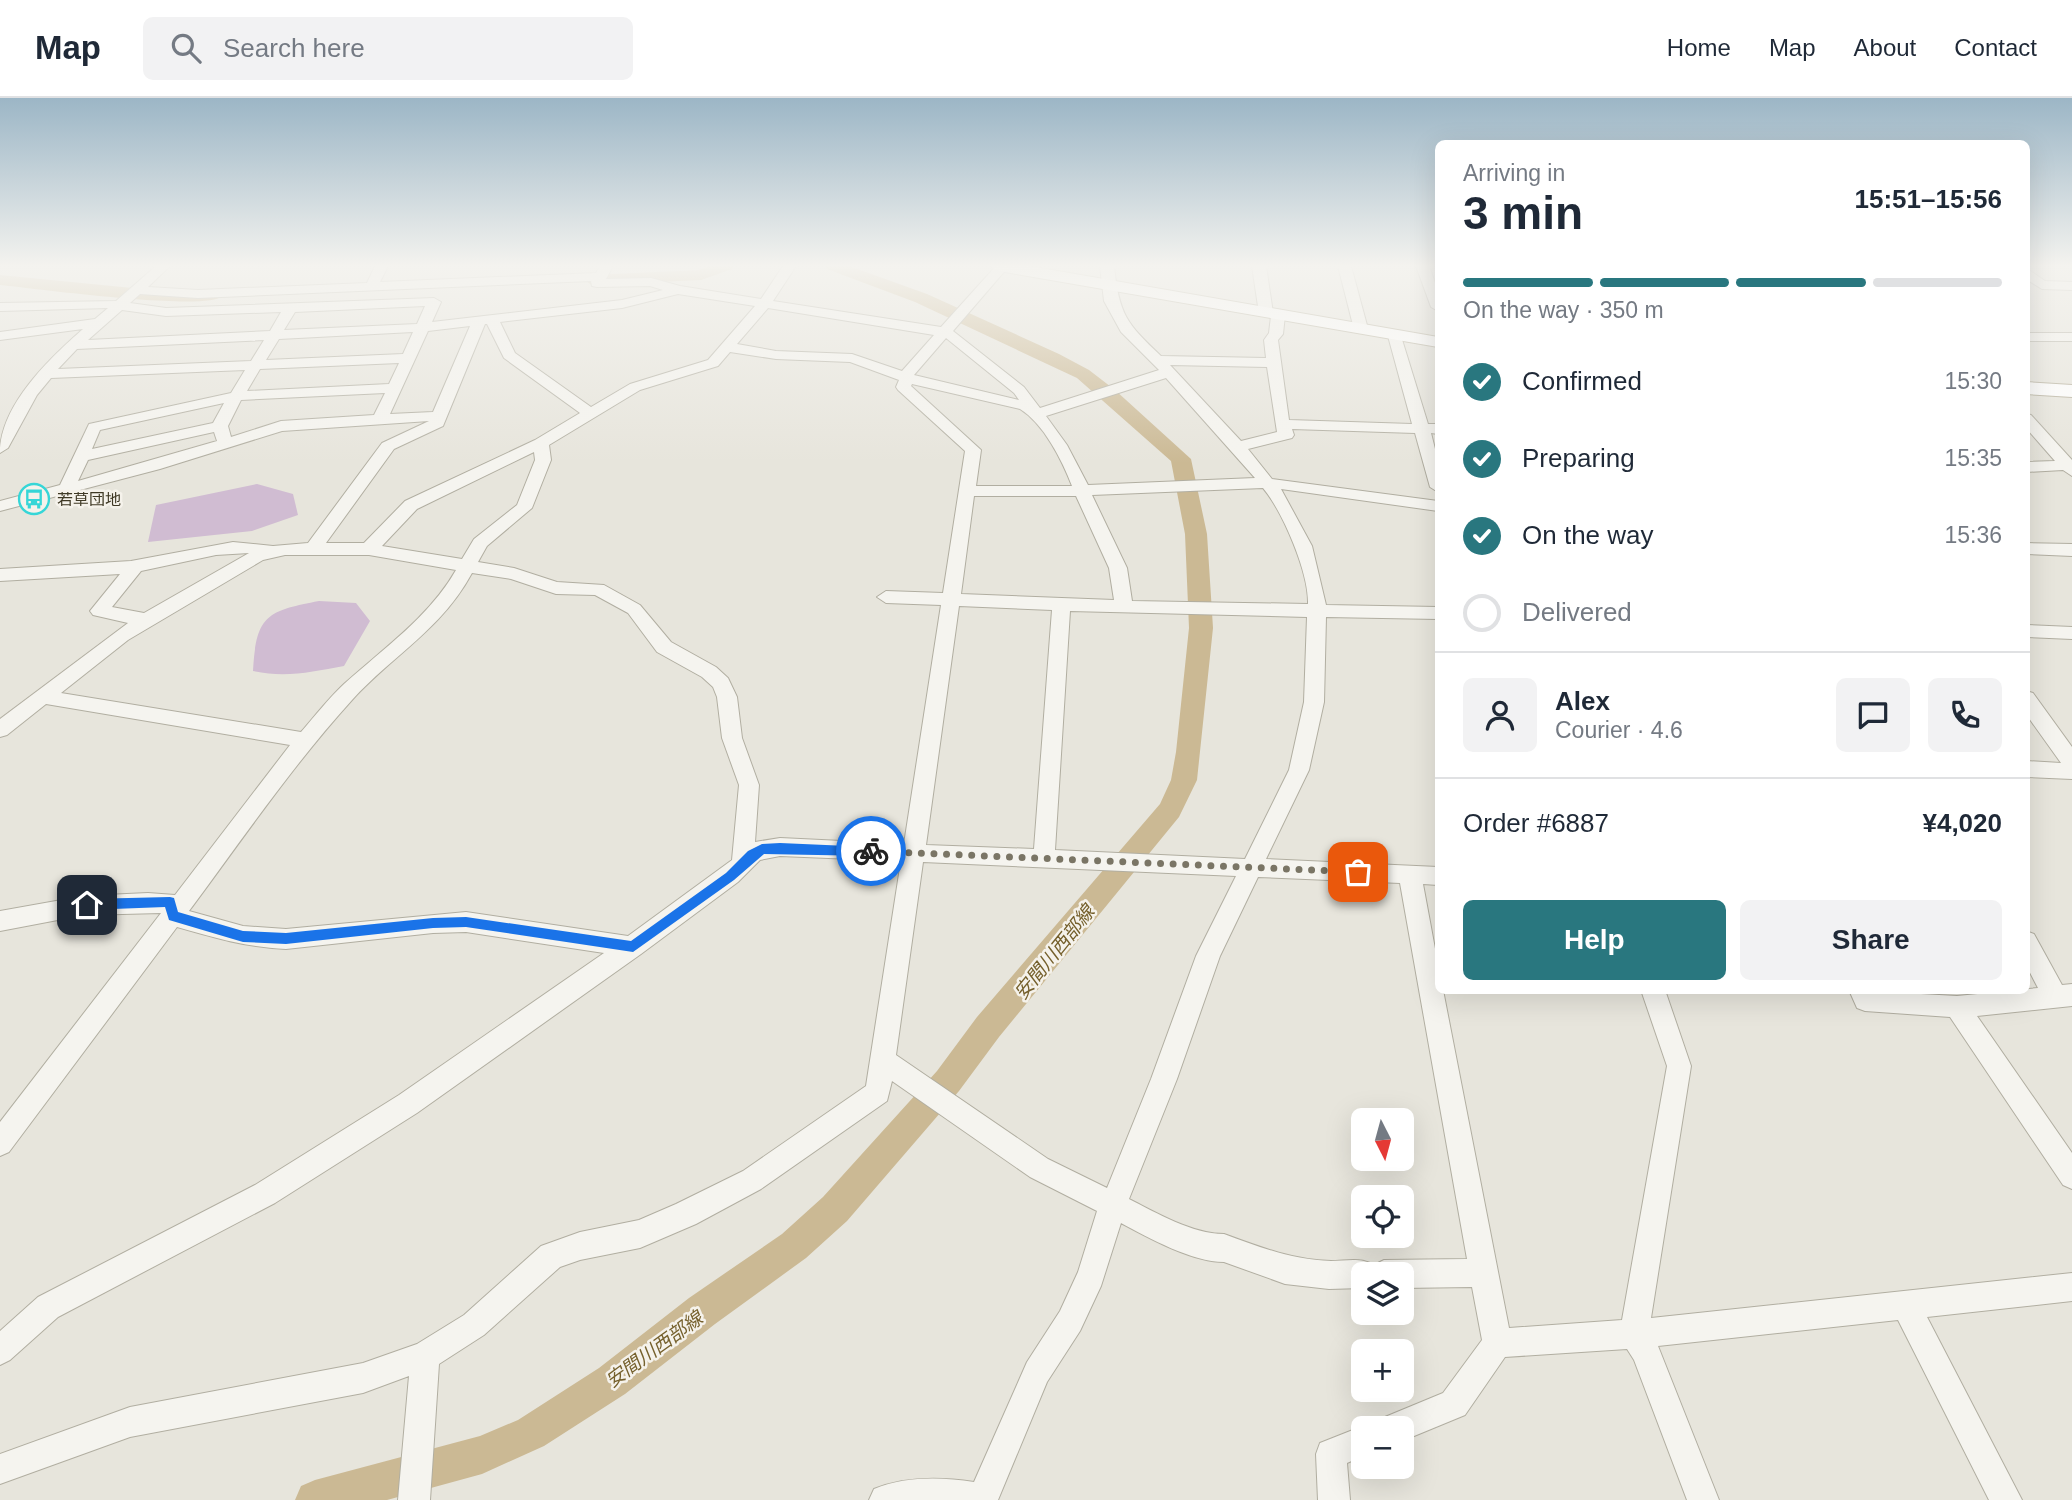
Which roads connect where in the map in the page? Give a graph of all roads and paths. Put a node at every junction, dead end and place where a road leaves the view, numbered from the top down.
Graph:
1 (34, 331) edge
2 (89, 331) edge
3 (277, 331) edge
4 (341, 331) edge
5 (421, 331) edge
6 (480, 331) edge
7 (494, 331) edge
8 (740, 331) edge
9 (939, 331) edge
10 (1128, 331) edge
11 (1275, 331) edge
12 (1369, 331) edge
13 (2037, 331) edge
14 (943, 332) junction
15 (275, 335) junction
16 (0, 336) edge
17 (1395, 336) junction
18 (2030, 337) edge
19 (2044, 337) junction
20 (2072, 338) edge
21 (1435, 342) edge
22 (74, 345) junction
23 (727, 347) junction
24 (410, 358) junction
25 (1273, 363) junction
26 (257, 364) junction
27 (1162, 366) junction
28 (45, 374) junction
29 (905, 376) junction
30 (395, 388) junction
31 (2030, 388) edge
32 (2072, 391) edge
33 (237, 396) junction
34 (591, 414) junction
35 (1038, 414) junction
36 (439, 416) junction
37 (380, 420) junction
38 (2030, 422) edge
39 (1282, 424) junction
40 (1421, 428) junction
41 (1435, 429) edge
42 (223, 434) junction
43 (541, 443) junction
44 (1238, 447) junction
45 (0, 448) edge
46 (82, 456) junction
47 (2030, 467) edge
48 (2070, 467) edge
49 (1435, 477) edge
50 (1267, 483) junction
51 (66, 490) junction
52 (1083, 490) junction
53 (967, 491) junction
54 (0, 506) edge
55 (1435, 511) edge
56 (314, 548) junction
57 (2030, 548) edge
58 (369, 549) junction
59 (2072, 550) edge
60 (270, 551) junction
61 (136, 566) junction
62 (467, 567) junction
63 (0, 575) edge
64 (886, 597) dead end
65 (951, 599) junction
66 (1061, 604) junction
67 (1125, 607) junction
68 (1317, 611) junction
69 (1435, 613) edge
70 (147, 620) junction
71 (2030, 629) edge
72 (2072, 633) edge
73 (44, 697) junction
74 (2030, 704) edge
75 (0, 730) edge
76 (304, 740) junction
77 (2072, 763) edge
78 (2030, 769) edge
79 (2072, 771) edge
80 (911, 853) junction
81 (1044, 858) junction
82 (743, 864) junction
83 (1253, 867) junction
84 (1410, 874) junction
85 (1435, 876) edge
86 (173, 916) junction
87 (0, 921) edge
88 (633, 947) junction
89 (2030, 947) edge
90 (1654, 994) edge
91 (1863, 994) edge
92 (2064, 995) edge
93 (1957, 1007) junction
94 (881, 1059) junction
95 (0, 1143) edge
96 (2072, 1176) edge
97 (1111, 1207) junction
98 (1485, 1273) junction
99 (1351, 1274) edge
100 (1414, 1274) edge
101 (2072, 1287) edge
102 (1905, 1304) junction
103 (1634, 1334) junction
104 (1497, 1343) junction
105 (0, 1350) edge
106 (425, 1356) junction
107 (1414, 1421) edge
108 (1351, 1446) edge
109 (0, 1469) edge
110 (416, 1480) edge
111 (983, 1499) edge
112 (885, 1500) edge
113 (1334, 1500) edge
114 (1703, 1500) edge
115 (2006, 1500) edge

1 - 16 street
2 - 22 street
3 - 15 street
4 - 15 street
5 - 24 street
6 - 36 street
7 - 34 street
8 - 23 street
9 - 14 street
10 - 27 street
11 - 25 street
12 - 17 main road
13 - 19 street
14 - 29 street
14 - 35 street
15 - 22 street
15 - 26 street
17 - 21 main road
17 - 40 street
18 - 19 street
19 - 20 street
22 - 28 street
23 - 29 street
23 - 34 street
24 - 26 street
24 - 30 street
25 - 27 street
25 - 39 street
26 - 28 street
26 - 33 street
27 - 35 street
27 - 44 street
28 - 45 street
29 - 35 street
29 - 53 street
30 - 33 street
30 - 37 street
31 - 32 main road
33 - 42 street
33 - 46 street
34 - 43 street
35 - 52 street
36 - 37 street
36 - 56 street
37 - 42 street
38 - 48 street
39 - 40 street
39 - 44 street
40 - 41 street
40 - 49 street
42 - 46 street
42 - 51 street
43 - 58 street
43 - 62 street
44 - 50 street
46 - 51 street
47 - 48 street
50 - 52 street
50 - 55 street
50 - 68 street
51 - 54 street
52 - 53 street
52 - 67 street
53 - 65 street
56 - 58 street
56 - 60 street
57 - 59 street
58 - 62 street
60 - 61 street
60 - 70 street
61 - 63 street
61 - 70 street
62 - 76 street
62 - 82 street
64 - 65 street
65 - 66 street
65 - 80 street
66 - 67 street
66 - 81 street
67 - 68 street
68 - 69 street
68 - 83 street
70 - 73 street
71 - 72 street
73 - 75 street
73 - 76 street
74 - 77 street
76 - 86 street
78 - 79 street
80 - 81 street
80 - 82 street
80 - 94 street
81 - 83 street
82 - 88 street
83 - 84 street
83 - 97 street
84 - 85 street
84 - 98 street
86 - 87 street
86 - 88 street
86 - 95 street
88 - 105 street
89 - 92 street
90 - 103 street
91 - 93 street
92 - 93 street
93 - 96 street
94 - 97 street
94 - 106 street
97 - 99 street
97 - 111 street
98 - 100 street
98 - 104 street
101 - 102 street
102 - 103 street
102 - 115 street
103 - 104 street
103 - 114 street
104 - 107 street
106 - 109 street
106 - 110 street
108 - 113 street
111 - 112 street

